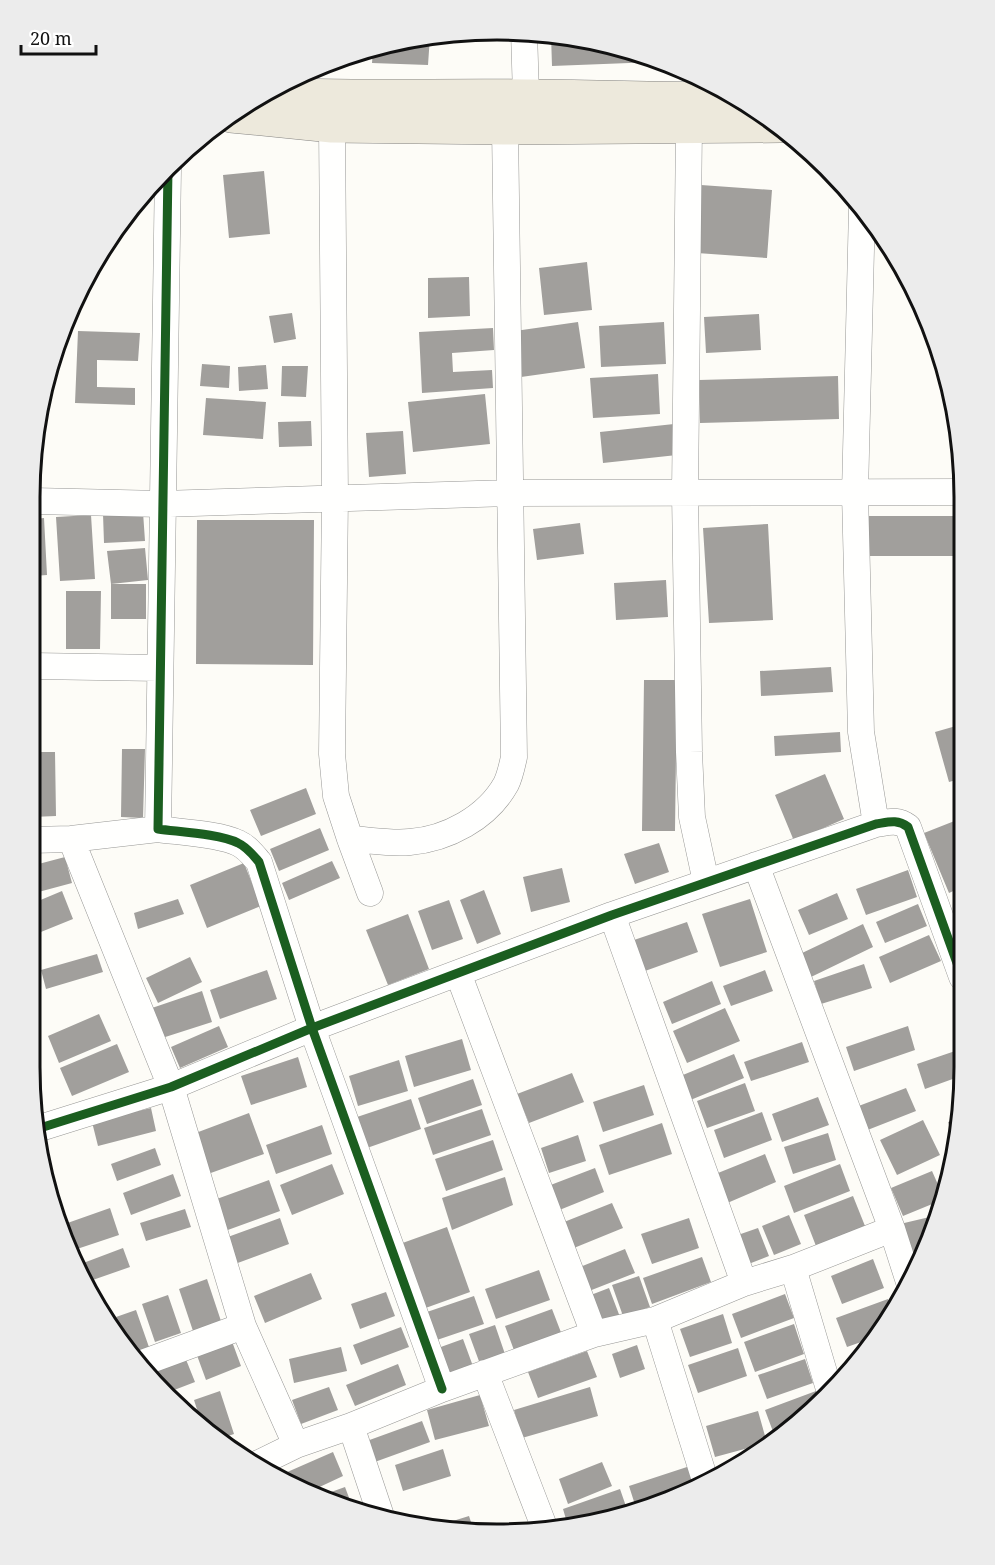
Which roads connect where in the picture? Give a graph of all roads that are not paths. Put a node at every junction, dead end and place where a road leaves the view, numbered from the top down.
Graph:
1 (524, 41) edge
2 (282, 95) edge
3 (526, 96) junction
4 (718, 98) edge
5 (245, 117) edge
6 (332, 126) junction
7 (689, 126) junction
8 (763, 126) edge
9 (505, 128) junction
10 (168, 181) edge
11 (862, 221) edge
12 (509, 492) junction
13 (954, 492) edge
14 (685, 493) junction
15 (855, 493) junction
16 (335, 497) junction
17 (40, 501) edge
18 (162, 504) junction
19 (40, 666) edge
20 (160, 668) junction
21 (876, 824) junction
22 (158, 830) junction
23 (70, 839) junction
24 (350, 839) junction
25 (40, 840) edge
26 (756, 865) junction
27 (706, 882) junction
28 (370, 893) dead end
29 (612, 915) junction
30 (954, 955) edge
31 (458, 973) junction
32 (312, 1028) junction
33 (171, 1087) junction
34 (44, 1127) edge
35 (892, 1228) junction
36 (794, 1268) junction
37 (906, 1272) edge
38 (744, 1283) junction
39 (655, 1320) junction
40 (243, 1326) junction
41 (594, 1335) junction
42 (147, 1361) edge
43 (485, 1372) junction
44 (828, 1383) edge
45 (442, 1389) junction
46 (351, 1426) junction
47 (296, 1445) junction
48 (265, 1460) edge
49 (703, 1475) edge
50 (379, 1509) edge
51 (542, 1522) edge

1 - 3 street
2 - 3 main road
3 - 4 main road
5 - 6 main road
6 - 9 main road
6 - 16 street
7 - 8 main road
7 - 9 main road
7 - 14 street
9 - 12 street
10 - 18 street
11 - 15 street
12 - 14 street
12 - 16 street
12 - 24 street
13 - 15 street
14 - 15 street
14 - 27 street
15 - 21 street
16 - 18 street
16 - 24 street
17 - 18 street
18 - 20 street
19 - 20 street
20 - 22 street
21 - 26 street
21 - 30 street
22 - 23 street
22 - 32 street
23 - 25 street
23 - 33 street
24 - 28 street
26 - 27 street
26 - 35 street
27 - 29 street
29 - 31 street
29 - 38 street
31 - 32 street
31 - 41 street
32 - 33 street
32 - 45 street
33 - 34 street
33 - 40 street
35 - 36 street
35 - 37 street
36 - 38 street
36 - 44 street
38 - 39 street
39 - 41 street
39 - 49 street
40 - 42 street
40 - 47 street
41 - 43 street
43 - 45 street
43 - 51 street
45 - 46 street
46 - 47 street
46 - 50 street
47 - 48 street

